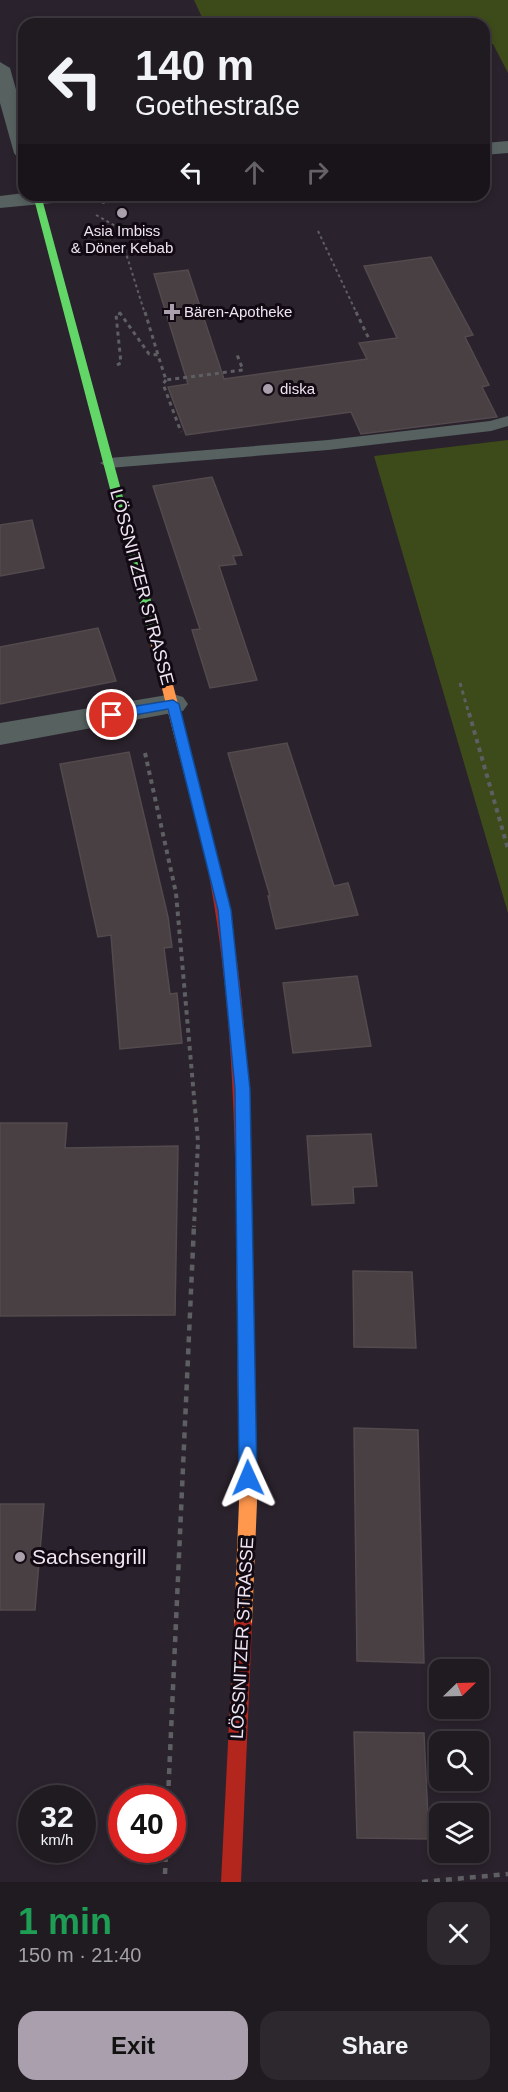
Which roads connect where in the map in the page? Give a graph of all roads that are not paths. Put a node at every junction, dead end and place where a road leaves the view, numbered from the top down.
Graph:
1 (0, 68) edge
2 (18, 132) edge
3 (508, 147) edge
4 (490, 148) edge
5 (18, 200) edge
6 (38, 201) edge
7 (0, 202) edge
8 (508, 421) edge
9 (109, 463) junction
10 (173, 704) junction
11 (0, 734) edge
12 (231, 1882) edge

1 - 2 street
3 - 4 street
5 - 7 street
6 - 9 street, LÖSSNITZER STRASSE
8 - 9 lane
9 - 10 street, LÖSSNITZER STRASSE
10 - 11 street
10 - 12 street, LÖSSNITZER STRASSE

